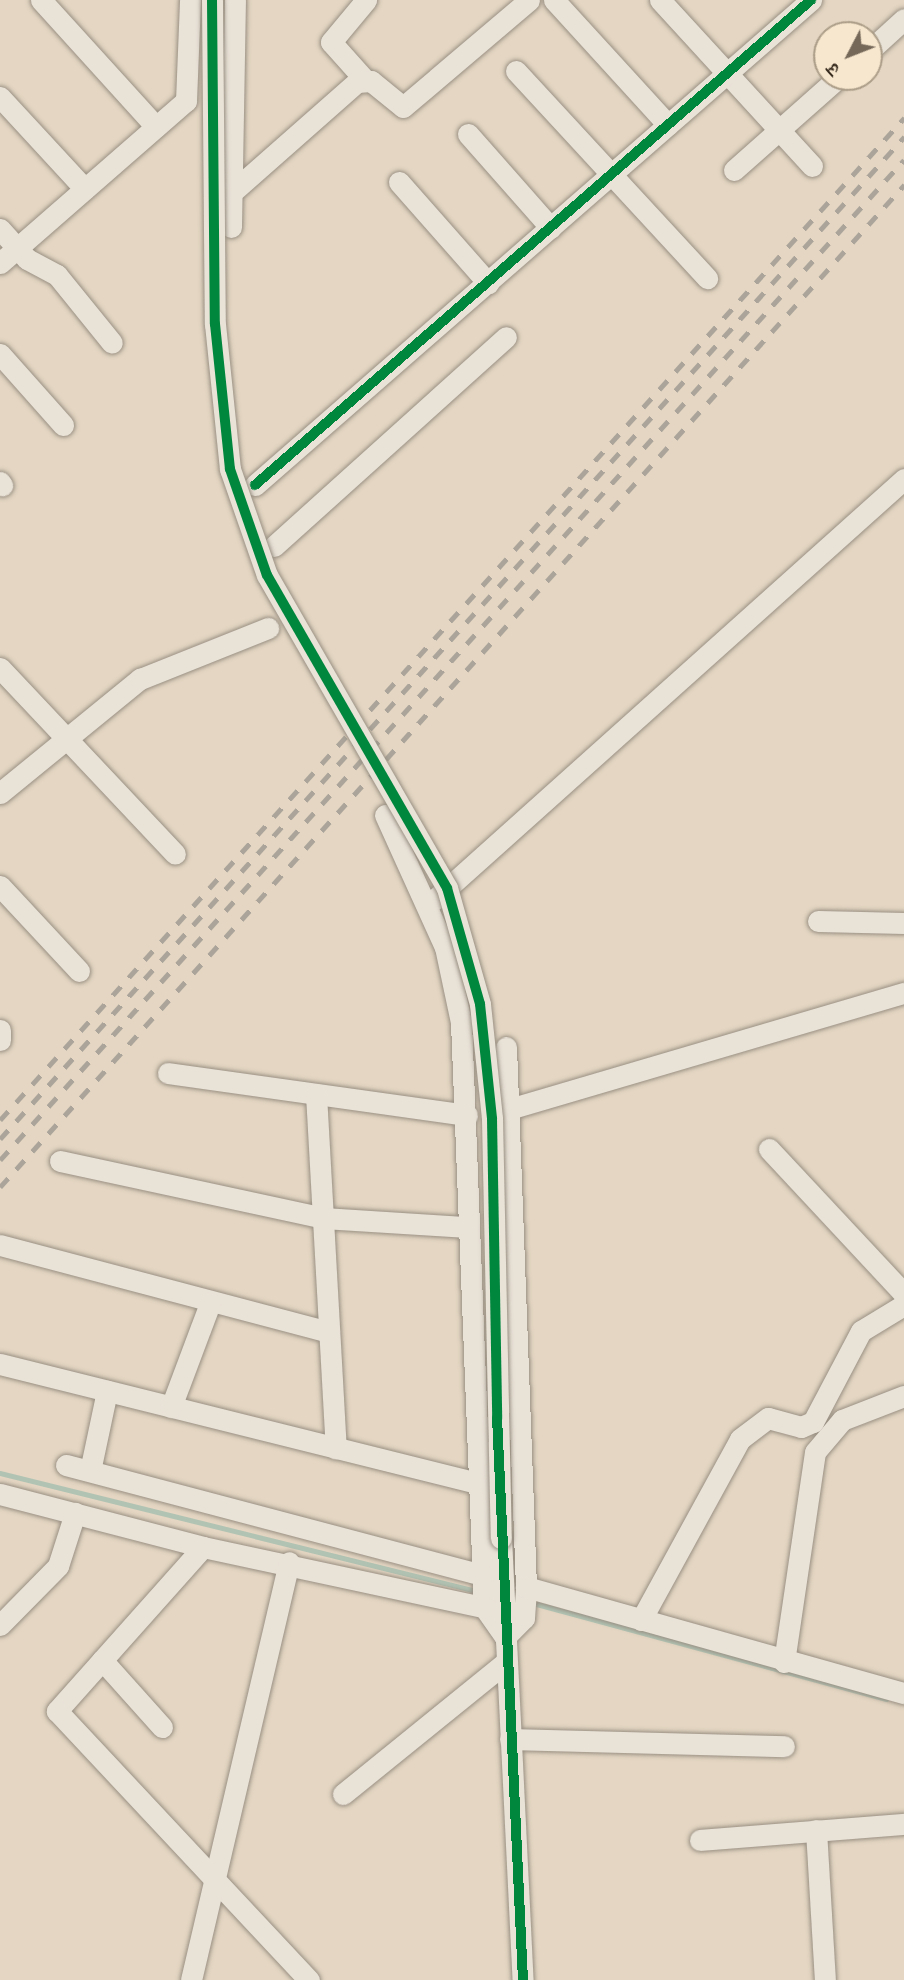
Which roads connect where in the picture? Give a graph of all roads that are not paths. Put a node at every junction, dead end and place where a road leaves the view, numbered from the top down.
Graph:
1 (41, 0) edge
2 (190, 0) edge
3 (212, 0) edge
4 (235, 0) edge
5 (366, 0) edge
6 (529, 0) edge
7 (554, 0) edge
8 (660, 0) edge
9 (797, 4) edge
10 (904, 19) edge
11 (883, 38) edge
12 (516, 71) dead end
13 (726, 75) junction
14 (365, 80) junction
15 (823, 91) edge
16 (0, 97) edge
17 (668, 125) junction
18 (156, 127) junction
19 (779, 131) junction
20 (468, 134) dead end
21 (812, 166) dead end
22 (734, 170) dead end
23 (614, 173) junction
24 (399, 182) dead end
25 (85, 189) junction
26 (231, 193) junction
27 (231, 227) dead end
28 (551, 228) junction
29 (0, 229) edge
30 (17, 248) junction
31 (0, 263) edge
32 (707, 278) dead end
33 (488, 283) junction
34 (506, 337) dead end
35 (112, 343) dead end
36 (0, 354) edge
37 (63, 425) dead end
38 (904, 479) edge
39 (255, 485) dead end
40 (274, 546) dead end
41 (268, 628) dead end
42 (0, 668) edge
43 (64, 738) junction
44 (0, 793) edge
45 (385, 815) dead end
46 (175, 854) dead end
47 (0, 886) edge
48 (429, 905) junction
49 (818, 921) dead end
50 (904, 923) edge
51 (79, 971) dead end
52 (904, 993) edge
53 (0, 1030) edge
54 (0, 1040) edge
55 (506, 1047) dead end
56 (168, 1073) dead end
57 (316, 1094) junction
58 (509, 1109) junction
59 (467, 1115) junction
60 (769, 1149) dead end
61 (60, 1161) dead end
62 (323, 1218) junction
63 (468, 1227) junction
64 (0, 1245) edge
65 (904, 1294) edge
66 (210, 1303) junction
67 (904, 1305) edge
68 (329, 1332) junction
69 (0, 1364) edge
70 (107, 1391) junction
71 (904, 1396) edge
72 (171, 1406) junction
73 (335, 1448) junction
74 (66, 1465) dead end
75 (90, 1471) junction
76 (478, 1483) junction
77 (0, 1494) edge
78 (75, 1513) junction
79 (203, 1546) junction
80 (289, 1562) junction
81 (483, 1592) junction
82 (525, 1596) junction
83 (641, 1620) junction
84 (0, 1625) edge
85 (505, 1637) junction
86 (102, 1660) junction
87 (506, 1662) junction
88 (784, 1662) junction
89 (904, 1693) edge
90 (162, 1727) dead end
91 (510, 1739) junction
92 (784, 1746) dead end
93 (343, 1794) dead end
94 (904, 1824) edge
95 (816, 1830) junction
96 (700, 1840) dead end
97 (213, 1882) junction
98 (191, 1980) edge
99 (309, 1980) edge
100 (523, 1980) edge
101 (825, 1980) edge

1 - 18 street
2 - 18 street
3 - 85 street, bridge
4 - 26 street
5 - 14 street
6 - 14 street
7 - 17 street
8 - 13 street
9 - 13 street
10 - 11 street
12 - 23 street
13 - 17 street
13 - 19 street
14 - 26 street
15 - 19 street
16 - 25 street
17 - 23 street
18 - 25 street
19 - 21 street
19 - 22 street
20 - 28 street
23 - 28 street
23 - 32 street
24 - 33 street
25 - 30 street
26 - 27 street
28 - 33 street
29 - 30 street
30 - 31 street
30 - 35 street
33 - 39 street
34 - 40 street
36 - 37 street
38 - 48 street
41 - 43 street
42 - 43 street
43 - 44 street
43 - 46 street
45 - 48 street
47 - 51 street
48 - 59 street
49 - 50 street
52 - 58 street
53 - 54 street
55 - 58 street
56 - 57 street
57 - 59 street
57 - 62 street
58 - 82 street
59 - 63 street
60 - 65 street
61 - 62 street
62 - 63 street
62 - 68 street
63 - 76 street
64 - 66 street
66 - 68 street
66 - 72 street
67 - 83 street
68 - 73 street
69 - 70 street
70 - 72 street
70 - 75 street
71 - 88 street
72 - 73 street
73 - 76 street
74 - 75 street
75 - 81 street
76 - 81 street
77 - 78 street
78 - 79 street
78 - 84 street
79 - 80 street
79 - 86 street
80 - 81 street
80 - 97 street
81 - 85 street
82 - 83 street
82 - 85 street
83 - 88 street
85 - 87 street
86 - 90 street
86 - 97 street
87 - 91 street
87 - 93 street
88 - 89 street
91 - 92 street
91 - 100 street
94 - 95 street
95 - 96 street
95 - 101 street
97 - 98 street
97 - 99 street

